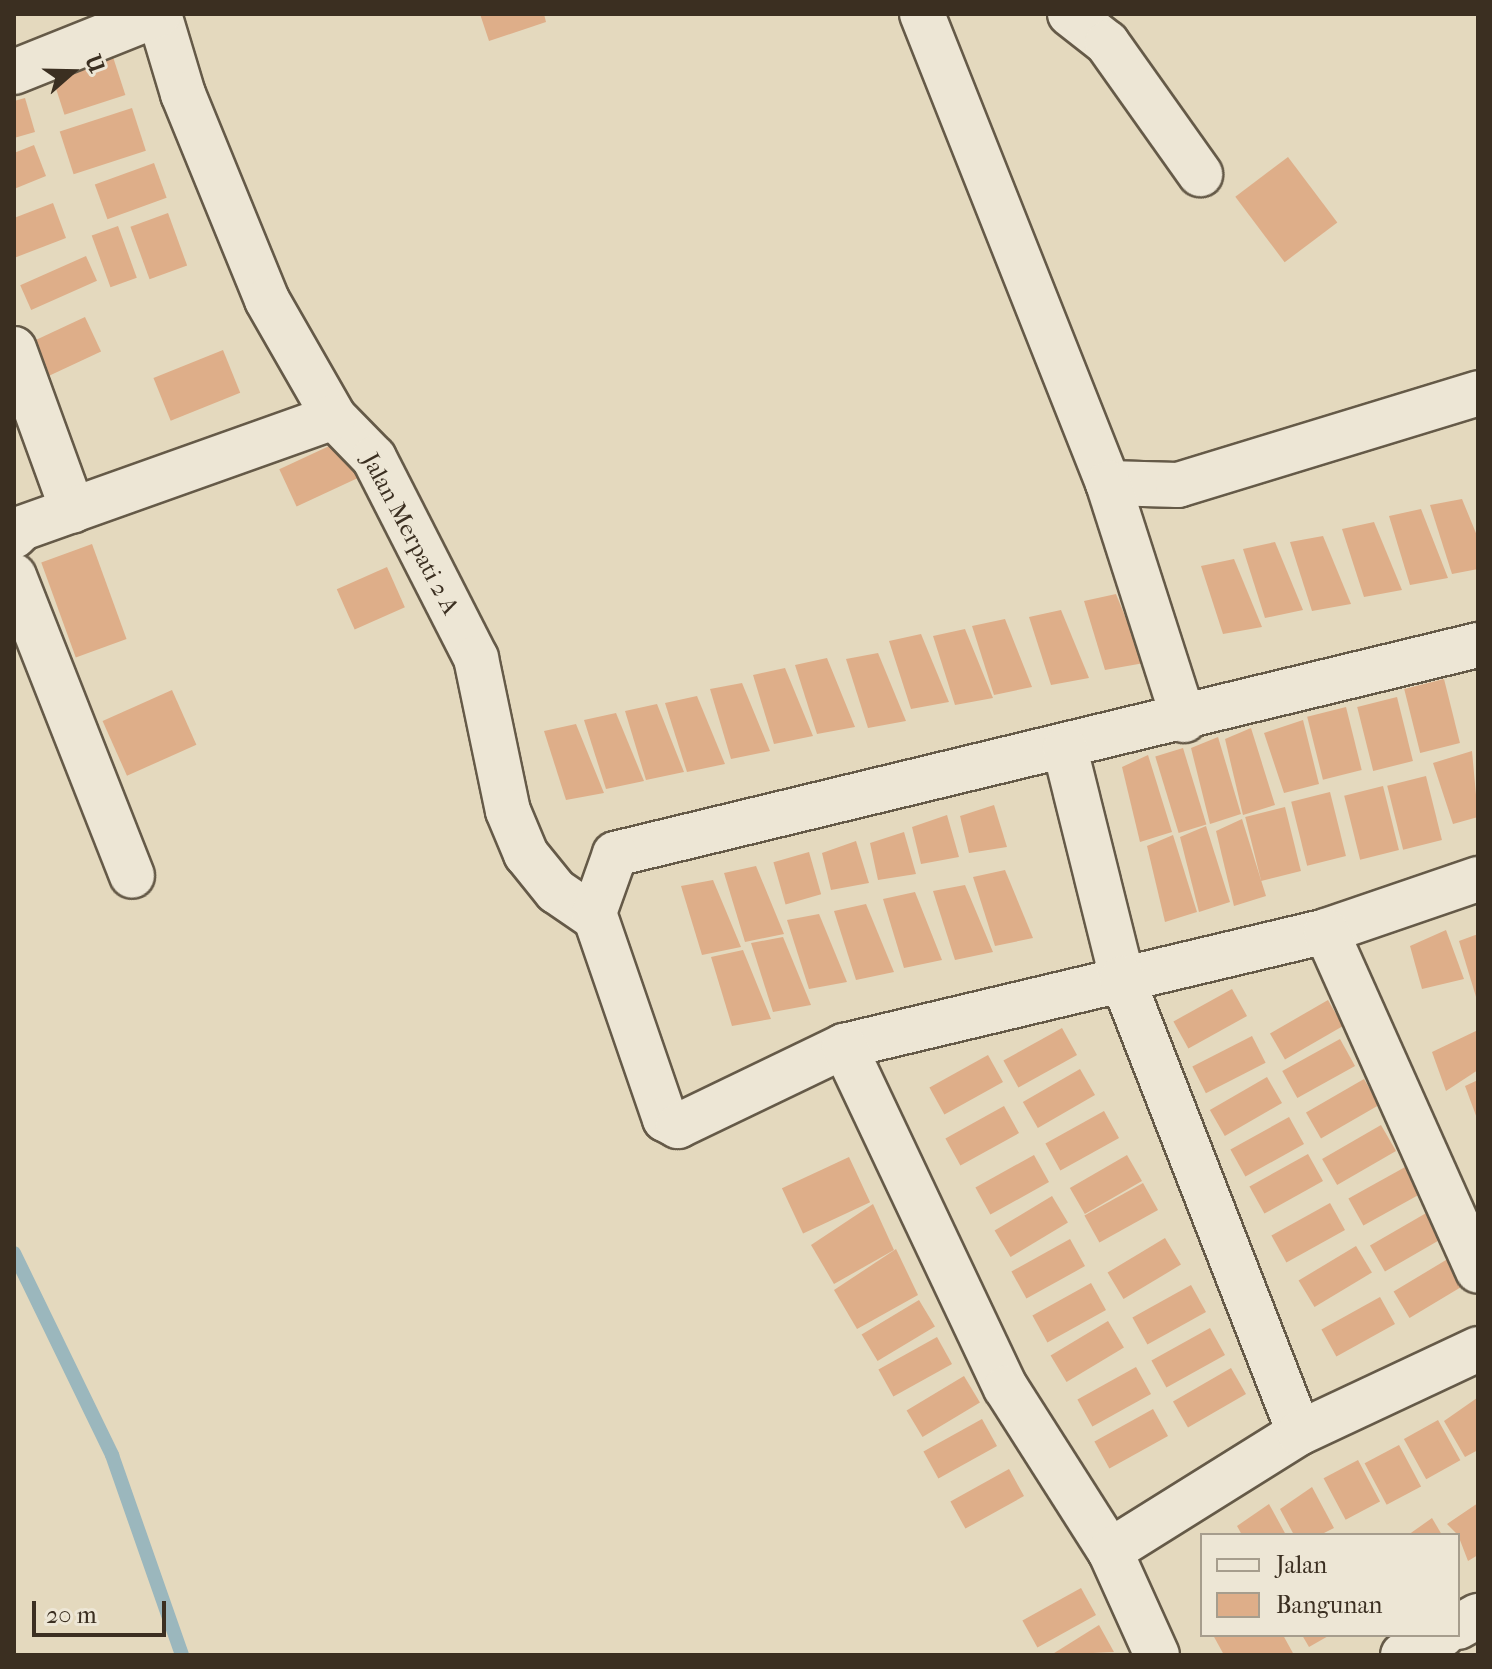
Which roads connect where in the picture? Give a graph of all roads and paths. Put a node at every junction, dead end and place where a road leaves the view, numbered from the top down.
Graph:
1 (159, 14) edge
2 (922, 14) edge
3 (1070, 14) edge
4 (14, 72) edge
5 (1200, 174) dead end
6 (14, 349) edge
7 (1478, 393) edge
8 (334, 417) junction
9 (1108, 483) junction
10 (73, 511) junction
11 (14, 536) edge
12 (14, 576) edge
13 (1478, 645) edge
14 (1184, 720) junction
15 (1065, 749) junction
16 (132, 876) dead end
17 (1478, 879) edge
18 (594, 917) junction
19 (1326, 931) junction
20 (1122, 978) junction
21 (844, 1046) junction
22 (1478, 1271) edge
23 (1478, 1349) edge
24 (1299, 1433) junction
25 (1110, 1551) junction
26 (1478, 1616) edge
27 (1460, 1626) edge
28 (1438, 1637) edge
29 (1157, 1655) edge
30 (1403, 1655) edge

1 - 4 street
1 - 8 street, Jalan Merpati 2 A
2 - 9 street
3 - 5 street
6 - 10 street
7 - 9 street
8 - 10 street
8 - 18 street, Jalan Merpati 2 A
9 - 14 street
10 - 11 street
12 - 16 street
13 - 14 street
14 - 15 street
15 - 18 street
15 - 20 street
17 - 19 street
18 - 21 street
19 - 20 street
19 - 22 street
20 - 21 street
20 - 24 street
21 - 25 street
23 - 24 street
24 - 25 street
25 - 29 street
26 - 27 street
28 - 30 street

